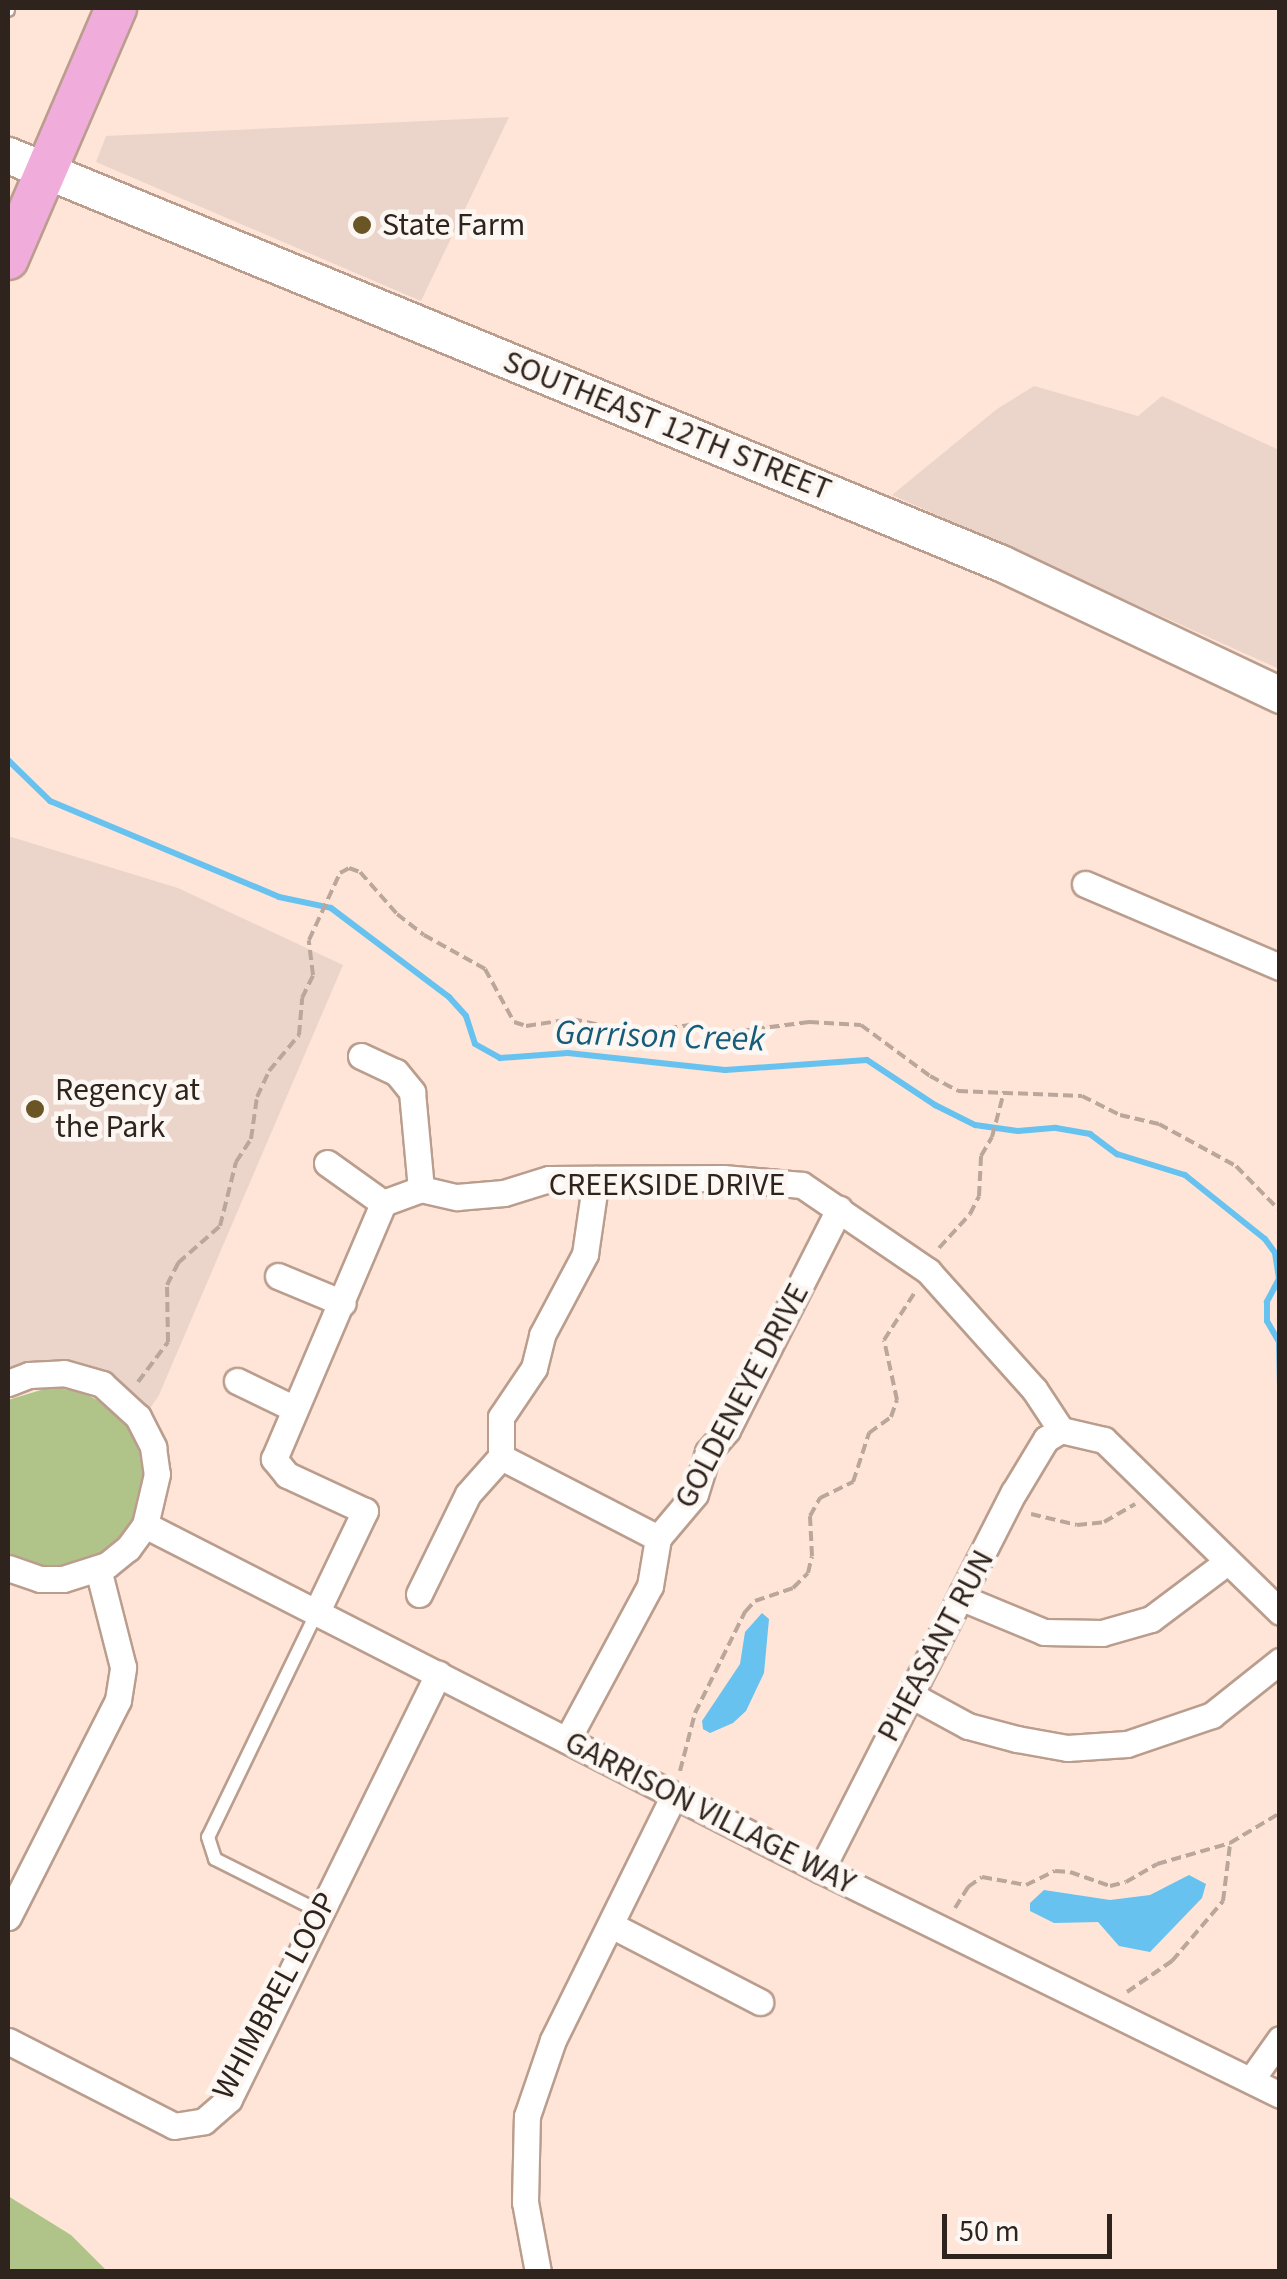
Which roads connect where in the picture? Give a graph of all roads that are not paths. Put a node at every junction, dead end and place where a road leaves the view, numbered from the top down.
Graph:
1 (116, 8) edge
2 (8, 155) edge
3 (48, 172) junction
4 (8, 259) edge
5 (1280, 695) edge
6 (1086, 884) dead end
7 (1280, 967) edge
8 (361, 1056) dead end
9 (327, 1163) dead end
10 (596, 1179) junction
11 (421, 1189) junction
12 (383, 1203) junction
13 (839, 1208) junction
14 (278, 1276) dead end
15 (343, 1303) junction
16 (237, 1382) dead end
17 (8, 1384) edge
18 (295, 1409) junction
19 (1061, 1430) junction
20 (501, 1457) junction
21 (145, 1525) junction
22 (658, 1538) junction
23 (1227, 1562) junction
24 (8, 1568) edge
25 (98, 1569) junction
26 (418, 1594) dead end
27 (962, 1598) junction
28 (317, 1611) junction
29 (1280, 1612) edge
30 (1280, 1661) edge
31 (438, 1674) junction
32 (909, 1694) junction
33 (567, 1740) junction
34 (674, 1795) junction
35 (822, 1870) junction
36 (321, 1912) junction
37 (8, 1917) edge
38 (612, 1925) junction
39 (760, 2002) dead end
40 (1280, 2040) edge
41 (8, 2041) edge
42 (1251, 2080) junction
43 (1280, 2095) edge
44 (538, 2272) edge

1 - 3 highway
2 - 3 main road, SOUTHEAST 12TH STREET
3 - 4 highway
3 - 5 main road, SOUTHEAST 12TH STREET
6 - 7 street
8 - 11 street
9 - 12 street
10 - 11 street, CREEKSIDE DRIVE
10 - 13 street, CREEKSIDE DRIVE
10 - 20 street
11 - 12 street, CREEKSIDE DRIVE
12 - 15 street
13 - 19 street, CREEKSIDE DRIVE
13 - 22 street, GOLDENEYE DRIVE
14 - 15 street
15 - 18 street
16 - 18 street
17 - 21 street
18 - 28 street
19 - 23 street
19 - 27 street, PHEASANT RUN
20 - 22 street
20 - 26 street
21 - 25 street
21 - 28 street, GARRISON VILLAGE WAY
22 - 33 street, GOLDENEYE DRIVE
23 - 27 street
23 - 29 street
24 - 25 street
25 - 37 street
27 - 32 street, PHEASANT RUN
28 - 31 street, GARRISON VILLAGE WAY
28 - 36 lane
30 - 32 street
31 - 33 street, GARRISON VILLAGE WAY
31 - 36 street, WHIMBREL LOOP
32 - 35 street, PHEASANT RUN
33 - 34 street, GARRISON VILLAGE WAY
34 - 35 street, GARRISON VILLAGE WAY
34 - 38 street
35 - 42 street, GARRISON VILLAGE WAY
36 - 41 street, WHIMBREL LOOP
38 - 39 street
38 - 44 street
40 - 42 street
42 - 43 street, GARRISON VILLAGE WAY

